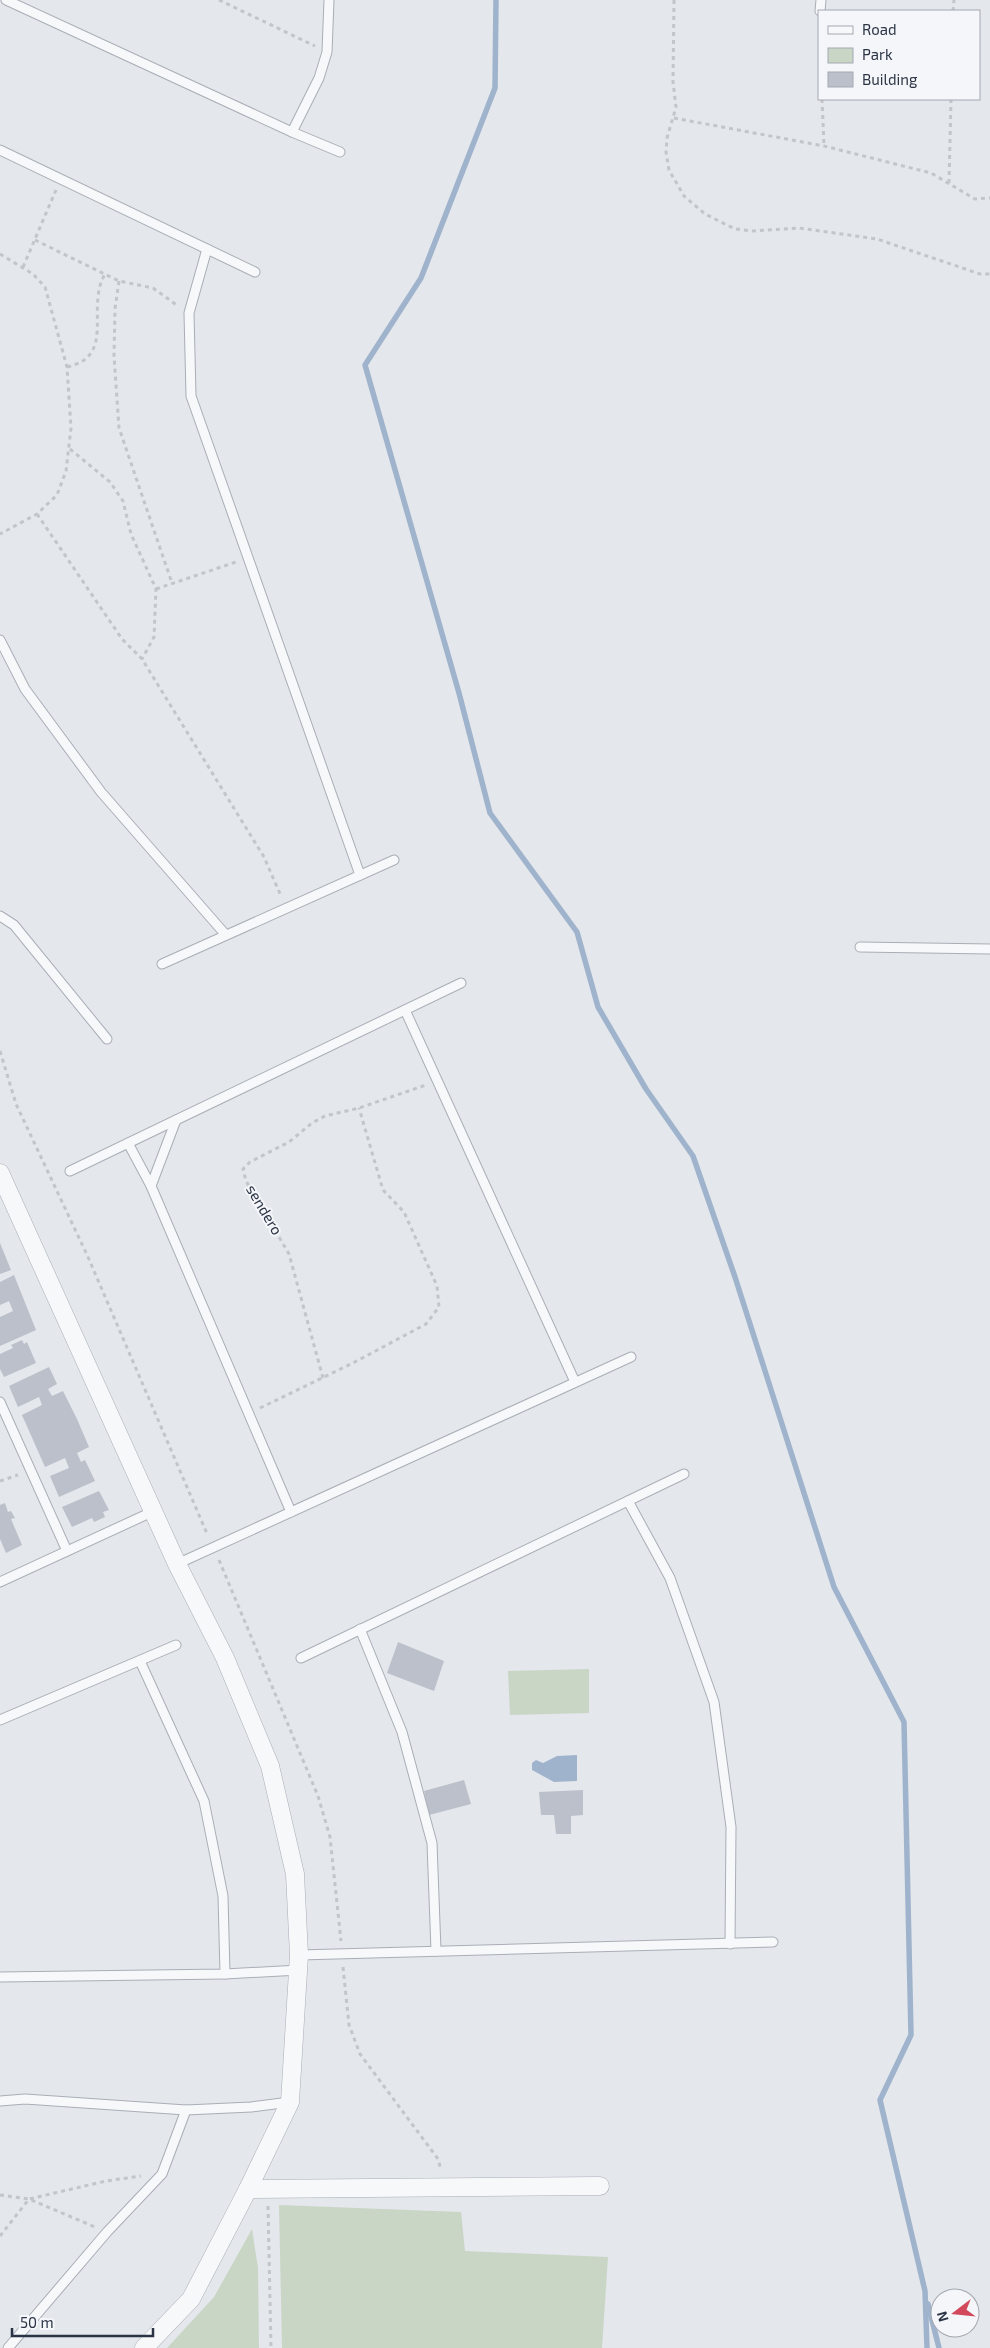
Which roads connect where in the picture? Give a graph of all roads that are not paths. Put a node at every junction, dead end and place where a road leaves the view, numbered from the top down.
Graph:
1 (6, 0) edge
2 (329, 0) edge
3 (292, 132) junction
4 (0, 150) edge
5 (340, 152) dead end
6 (207, 249) junction
7 (255, 272) dead end
8 (0, 640) edge
9 (394, 860) dead end
10 (360, 875) junction
11 (0, 916) edge
12 (225, 934) junction
13 (860, 947) dead end
14 (990, 949) edge
15 (162, 964) dead end
16 (462, 982) dead end
17 (405, 1010) junction
18 (107, 1039) dead end
19 (176, 1120) junction
20 (128, 1143) junction
21 (70, 1171) dead end
22 (0, 1173) edge
23 (151, 1186) junction
24 (631, 1357) dead end
25 (575, 1382) junction
26 (0, 1402) edge
27 (684, 1474) dead end
28 (628, 1500) junction
29 (154, 1511) junction
30 (292, 1512) junction
31 (67, 1551) junction
32 (177, 1564) junction
33 (0, 1582) edge
34 (360, 1629) junction
35 (176, 1645) dead end
36 (301, 1658) dead end
37 (140, 1661) junction
38 (0, 1720) edge
39 (773, 1942) dead end
40 (730, 1944) junction
41 (436, 1952) junction
42 (299, 1963) junction
43 (225, 1974) junction
44 (0, 1977) edge
45 (0, 2101) edge
46 (290, 2102) junction
47 (186, 2110) junction
48 (600, 2186) dead end
49 (248, 2189) junction
50 (8, 2348) edge
51 (144, 2348) edge

1 - 3 lane
2 - 3 lane
3 - 5 lane
4 - 6 lane
6 - 7 lane
6 - 10 lane
8 - 12 lane
9 - 10 lane
10 - 12 lane
11 - 18 lane
12 - 15 lane
13 - 14 lane
16 - 17 lane
17 - 19 lane
17 - 25 lane
19 - 20 lane
19 - 23 lane
20 - 21 lane
20 - 23 lane
22 - 29 street
23 - 30 lane
24 - 25 lane
25 - 30 lane
26 - 31 lane
27 - 28 lane
28 - 34 lane
28 - 40 lane
29 - 31 lane
29 - 32 street
30 - 32 lane
31 - 33 lane
32 - 42 street
34 - 36 lane
34 - 41 lane
35 - 37 lane
37 - 38 lane
37 - 43 lane
39 - 40 lane
40 - 41 lane
41 - 42 lane
42 - 43 lane
42 - 46 street
43 - 44 lane
45 - 47 lane
46 - 47 lane
46 - 49 street
47 - 50 lane
48 - 49 street
49 - 51 street

